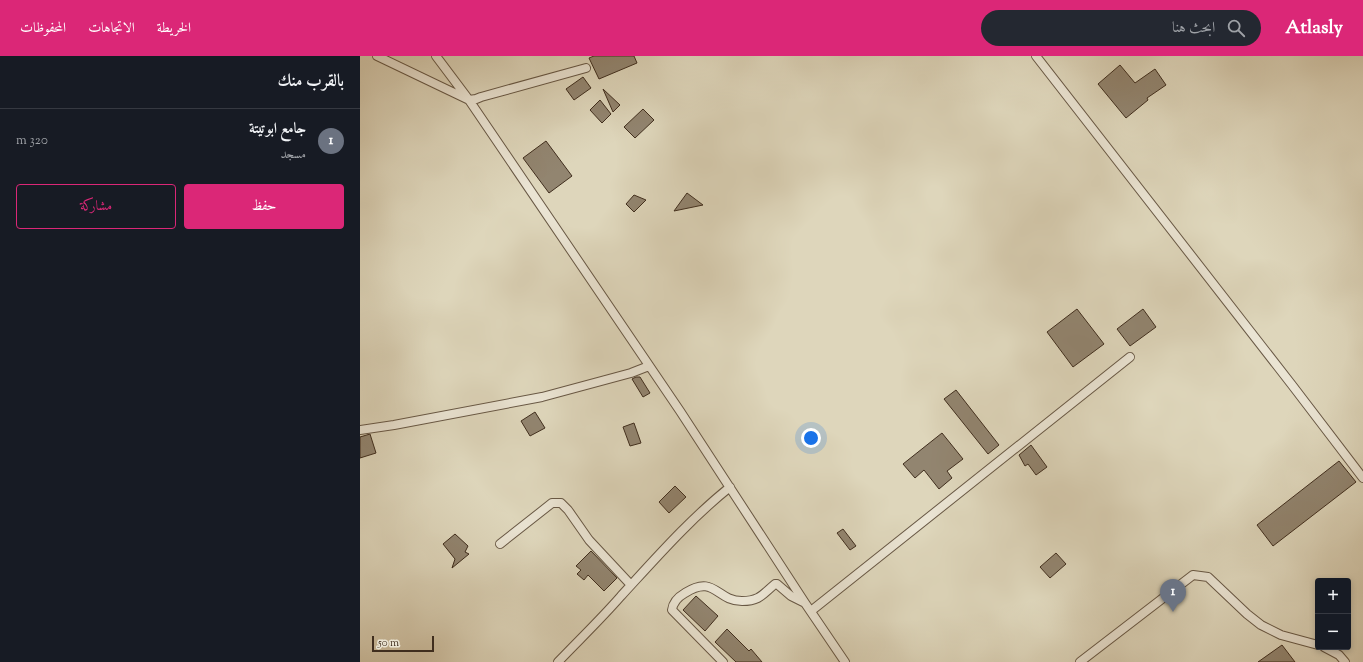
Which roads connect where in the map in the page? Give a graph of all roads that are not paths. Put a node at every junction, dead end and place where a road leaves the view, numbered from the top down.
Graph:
1 (377, 56) edge
2 (436, 56) edge
3 (1036, 56) edge
4 (586, 68) dead end
5 (469, 100) junction
6 (1130, 357) dead end
7 (649, 366) junction
8 (360, 430) edge
9 (1362, 475) edge
10 (730, 487) junction
11 (500, 544) dead end
12 (631, 585) junction
13 (805, 603) junction
14 (811, 611) junction
15 (1315, 644) edge
16 (1330, 650) edge
17 (558, 662) edge
18 (723, 662) edge
19 (845, 662) edge
20 (1080, 662) edge
21 (1345, 662) edge

1 - 5 street
2 - 5 street
3 - 9 street
4 - 5 street
5 - 7 street
6 - 14 street
7 - 8 street
7 - 10 street
10 - 12 street
10 - 13 street
11 - 12 street
12 - 17 street
13 - 14 street
13 - 18 street
14 - 19 street
15 - 20 street
16 - 21 street

